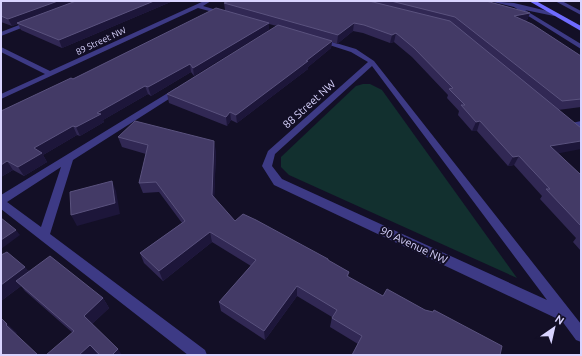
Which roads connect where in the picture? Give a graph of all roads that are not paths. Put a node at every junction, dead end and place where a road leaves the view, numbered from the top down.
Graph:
1 (208, 1) edge
2 (492, 1) edge
3 (532, 1) edge
4 (558, 1) edge
5 (198, 6) junction
6 (514, 6) junction
7 (581, 13) edge
8 (228, 14) edge
9 (554, 14) junction
10 (38, 20) edge
11 (581, 29) edge
12 (1, 34) edge
13 (313, 39) edge
14 (581, 47) edge
15 (1, 49) edge
16 (369, 58) junction
17 (50, 74) junction
18 (183, 87) edge
19 (1, 97) edge
20 (69, 158) junction
21 (267, 166) joint
22 (1, 202) edge
23 (44, 236) junction
24 (568, 316) junction
25 (581, 335) edge
26 (200, 355) edge

1 - 5 street, 89 Street NW
2 - 6 street
3 - 9 main road
4 - 7 street
5 - 8 street
5 - 17 street, 89 Street NW
6 - 9 street
6 - 14 street
9 - 11 main road
10 - 12 street
13 - 16 street
15 - 17 street
16 - 21 street, 88 Street NW
16 - 24 street
17 - 19 street, 89 Street NW
18 - 20 street
20 - 22 street
20 - 23 street
21 - 24 street, 90 Avenue NW
22 - 23 street
23 - 26 street
24 - 25 street

